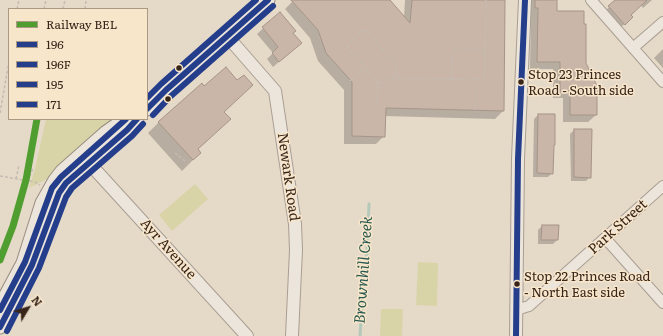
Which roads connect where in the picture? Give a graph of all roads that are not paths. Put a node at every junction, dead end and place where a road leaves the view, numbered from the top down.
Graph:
1 (525, 0) edge
2 (591, 0) edge
3 (261, 2) edge
4 (663, 22) edge
5 (227, 36) junction
6 (634, 48) junction
7 (663, 82) edge
8 (166, 90) junction
9 (148, 102) edge
10 (148, 108) edge
11 (124, 120) edge
12 (136, 120) edge
13 (89, 163) junction
14 (663, 186) edge
15 (605, 238) junction
16 (663, 303) edge
17 (0, 306) edge
18 (516, 310) junction
19 (0, 327) edge
20 (0, 332) edge
21 (4, 336) edge
22 (247, 336) edge
23 (292, 336) edge
24 (516, 336) edge

1 - 18 street
2 - 6 street
3 - 5 main road
4 - 6 street
5 - 8 main road
5 - 23 street, Newark Road
6 - 7 street
8 - 9 main road
8 - 10 main road
11 - 17 main road
12 - 13 main road
13 - 19 main road
13 - 22 street, Ayr Avenue
14 - 15 street, Park Street
15 - 16 street
15 - 18 street, Park Street
18 - 24 street
20 - 21 street

